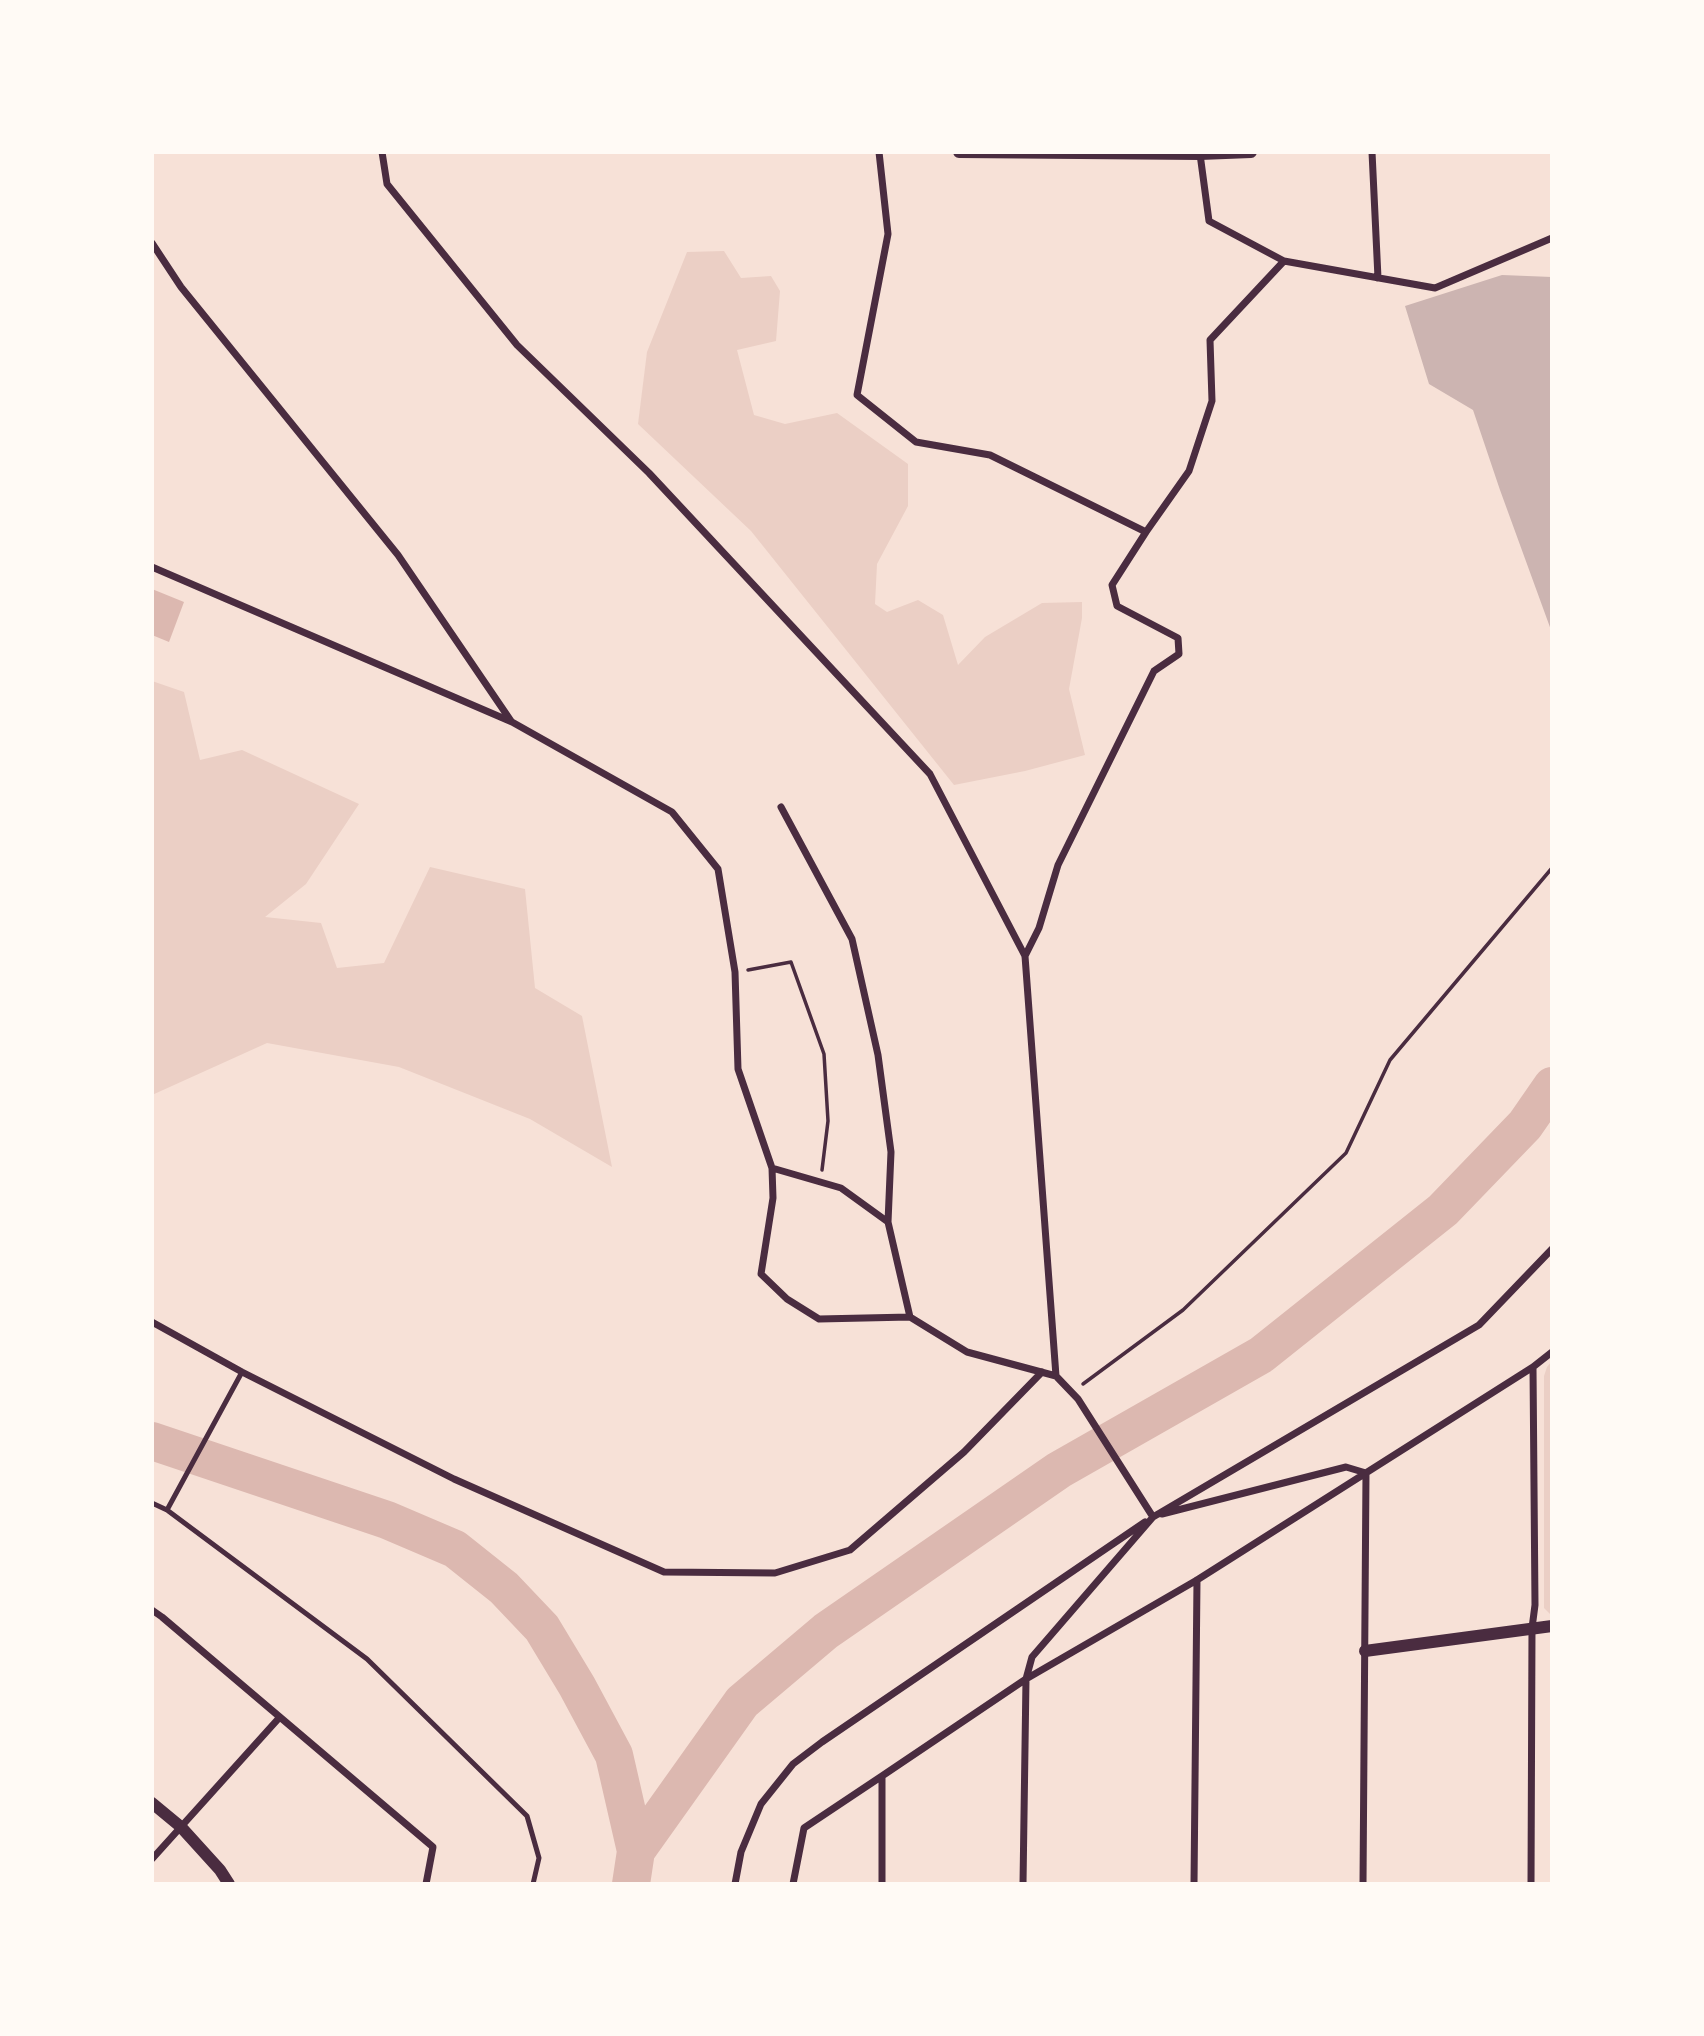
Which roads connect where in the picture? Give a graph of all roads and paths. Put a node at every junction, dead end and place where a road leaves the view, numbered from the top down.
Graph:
1 (382, 152) edge
2 (879, 152) edge
3 (959, 152) edge
4 (1251, 152) edge
5 (1372, 152) edge
6 (1200, 154) junction
7 (1552, 238) edge
8 (152, 243) edge
9 (1284, 261) junction
10 (1378, 278) junction
11 (1146, 532) junction
12 (152, 567) edge
13 (512, 722) junction
14 (781, 807) dead end
15 (1552, 868) edge
16 (1025, 956) junction
17 (735, 972) junction
18 (772, 1168) junction
19 (820, 1182) junction
20 (888, 1222) junction
21 (1552, 1249) edge
22 (909, 1317) junction
23 (152, 1322) edge
24 (1552, 1352) edge
25 (1533, 1367) junction
26 (242, 1372) junction
27 (1042, 1372) junction
28 (1056, 1376) junction
29 (1075, 1395) junction
30 (1366, 1473) junction
31 (152, 1503) edge
32 (167, 1510) junction
33 (1153, 1517) junction
34 (1197, 1580) junction
35 (152, 1610) edge
36 (1552, 1626) edge
37 (1532, 1628) junction
38 (1365, 1651) junction
39 (1026, 1679) junction
40 (279, 1718) junction
41 (883, 1776) junction
42 (152, 1803) edge
43 (181, 1827) junction
44 (152, 1859) edge
45 (229, 1884) edge
46 (426, 1884) edge
47 (533, 1884) edge
48 (735, 1884) edge
49 (793, 1884) edge
50 (882, 1884) edge
51 (1023, 1884) edge
52 (1194, 1884) edge
53 (1363, 1884) edge
54 (1531, 1884) edge

1 - 16 street
2 - 11 street
3 - 6 street
4 - 6 street
5 - 10 street
6 - 9 street
7 - 10 street
8 - 13 street
9 - 10 street
9 - 11 street
11 - 16 street
12 - 13 street
13 - 17 street
14 - 20 street
15 - 29 path
16 - 28 street
17 - 18 street
17 - 19 path
18 - 19 street
18 - 22 street
19 - 20 street
20 - 22 street
21 - 33 street
22 - 27 street
23 - 26 street
24 - 25 street
25 - 30 street
25 - 37 street
26 - 27 street
26 - 32 lane
27 - 28 street
28 - 29 street
29 - 33 street
30 - 33 street
30 - 34 street
30 - 38 street
31 - 32 lane
32 - 47 lane
33 - 39 street
33 - 48 street
34 - 39 street
34 - 52 street
35 - 40 street
36 - 37 street
37 - 38 street
37 - 54 street
38 - 53 street
39 - 41 street
39 - 51 street
40 - 43 street
40 - 46 street
41 - 49 street
41 - 50 street
42 - 43 street
43 - 44 street
43 - 45 street

